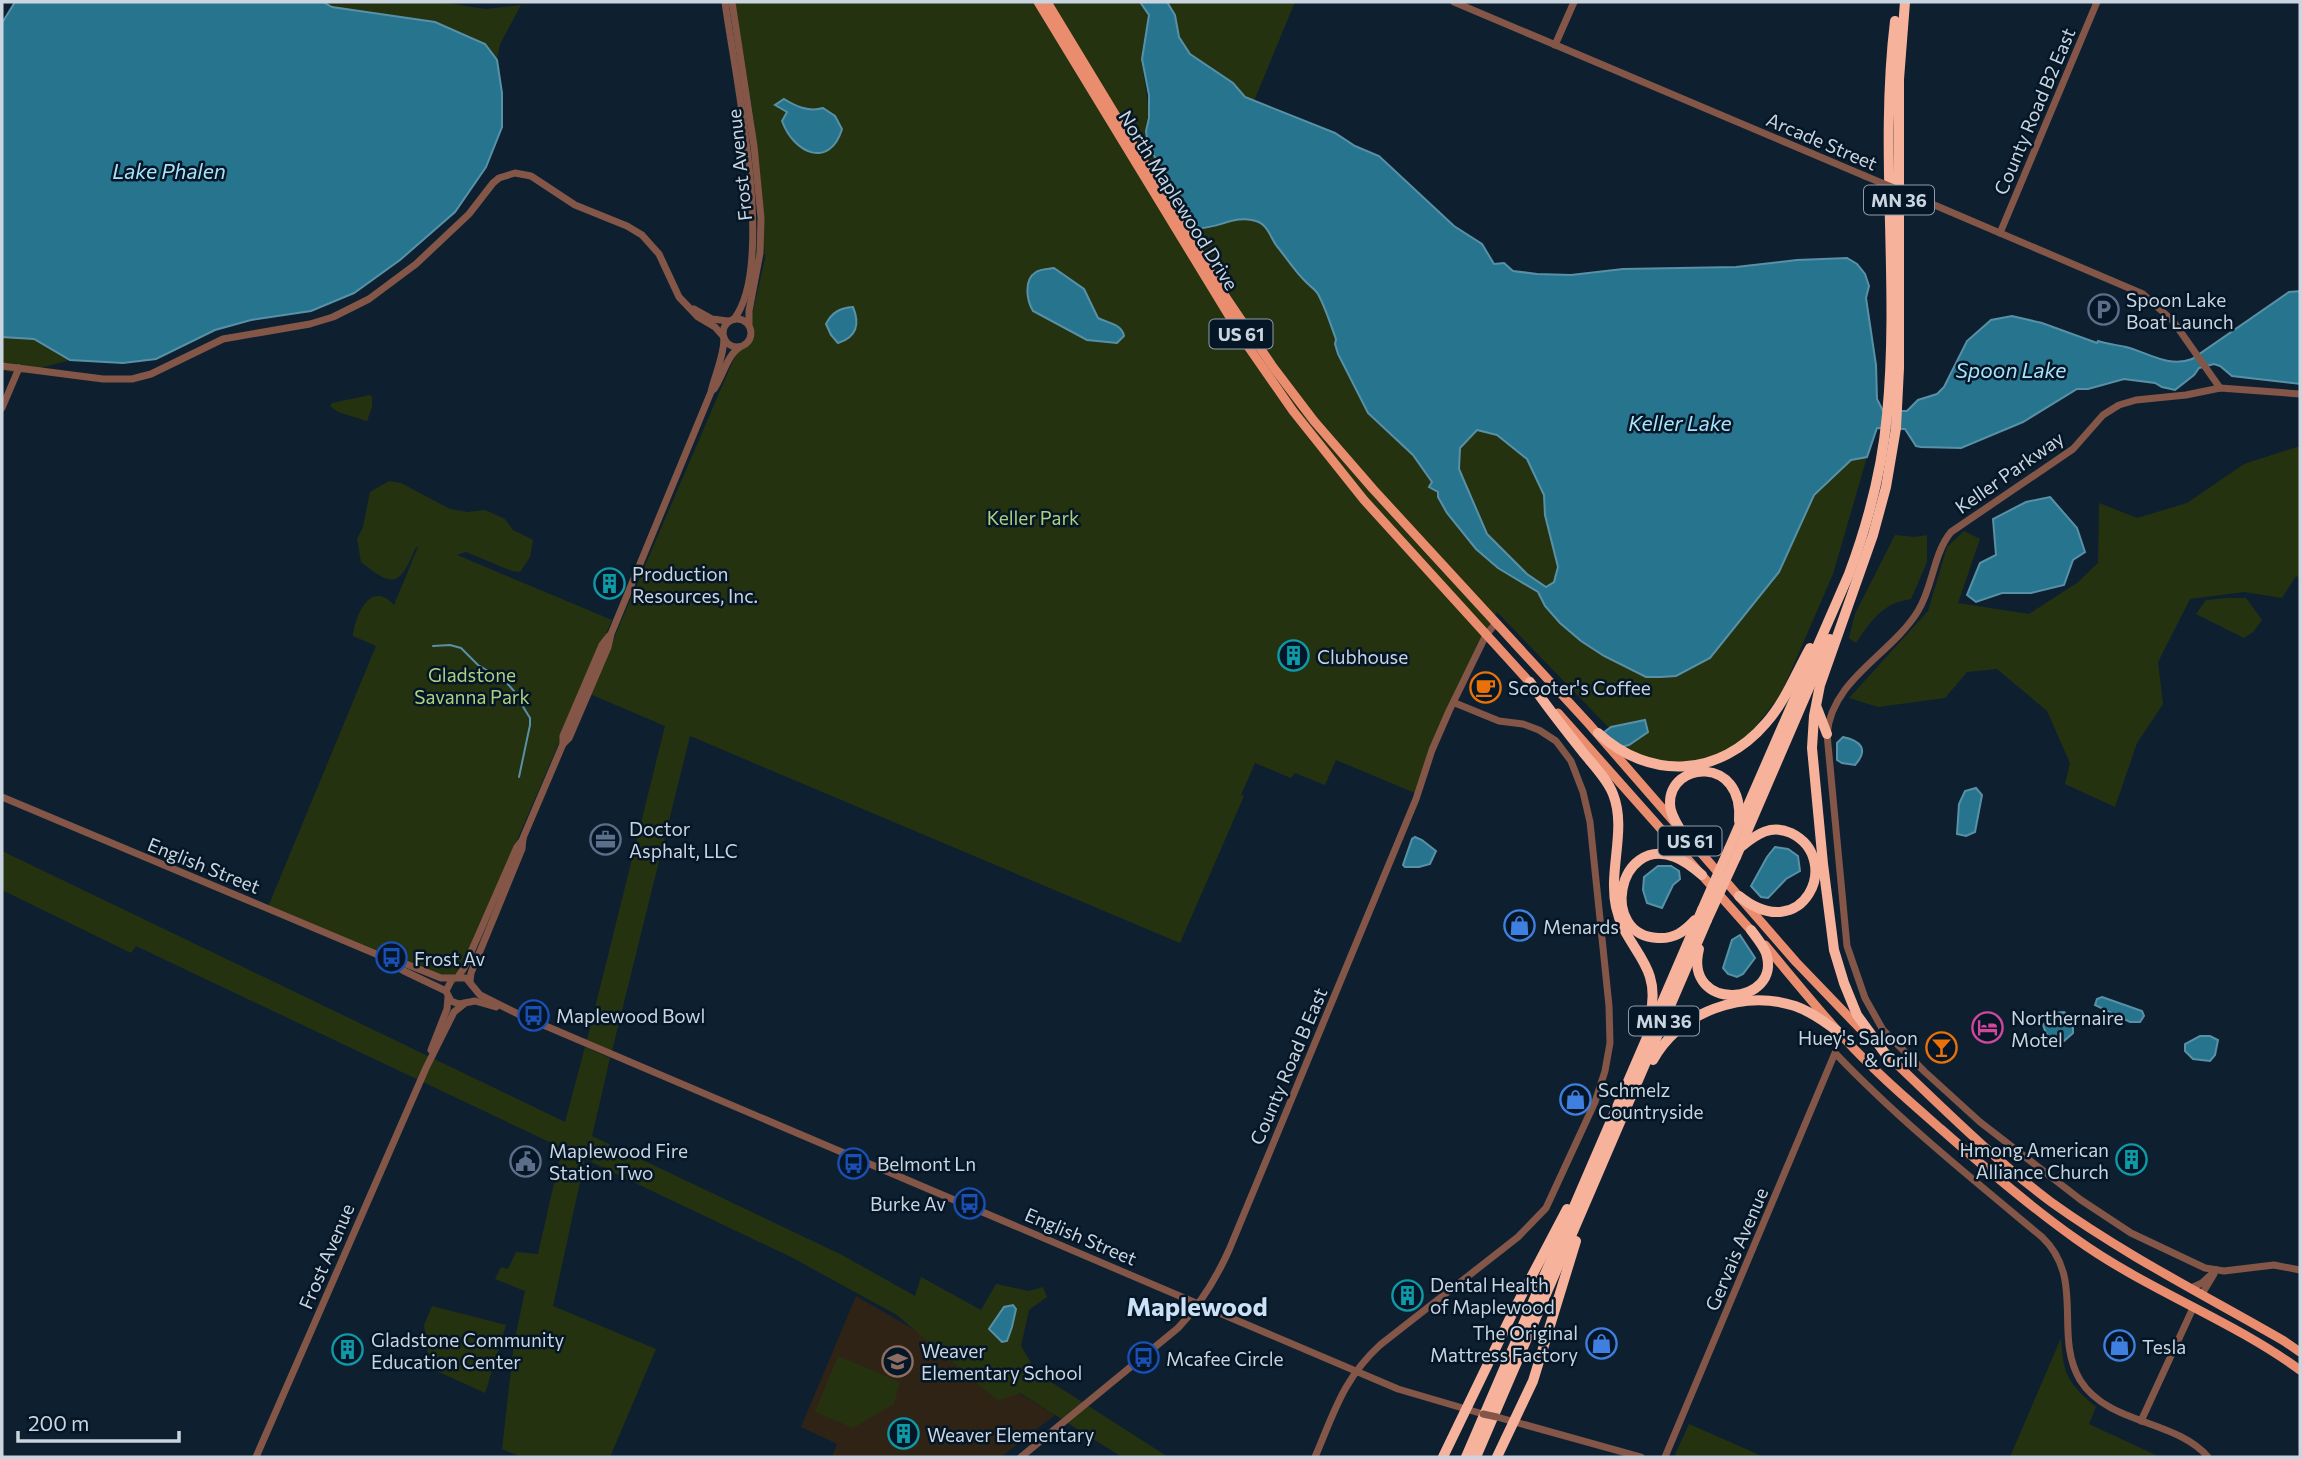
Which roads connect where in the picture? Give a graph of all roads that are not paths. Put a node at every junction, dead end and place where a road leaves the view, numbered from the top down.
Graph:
1 (726, 2) edge
2 (732, 2) edge
3 (1038, 2) edge
4 (1047, 2) edge
5 (1454, 2) edge
6 (1574, 2) edge
7 (1898, 2) edge
8 (1905, 2) edge
9 (2097, 2) edge
10 (1555, 45) junction
11 (2000, 233) junction
12 (687, 305) junction
13 (731, 320) junction
14 (749, 324) junction
15 (724, 337) junction
16 (742, 346) junction
17 (2, 366) edge
18 (19, 368) junction
19 (2220, 388) junction
20 (711, 392) junction
21 (2300, 394) edge
22 (1893, 398) junction
23 (2, 408) edge
24 (1889, 440) junction
25 (1870, 543) junction
26 (1849, 574) junction
27 (1496, 623) junction
28 (1486, 635) junction
29 (1530, 682) junction
30 (1816, 702) junction
31 (1455, 703) junction
32 (1598, 733) junction
33 (1827, 734) junction
34 (2, 797) edge
35 (1736, 832) junction
36 (1683, 834) junction
37 (523, 838) junction
38 (1735, 851) junction
39 (1702, 875) junction
40 (1739, 896) junction
41 (1703, 915) junction
42 (1751, 930) junction
43 (393, 963) junction
44 (455, 978) junction
45 (472, 984) junction
46 (447, 994) junction
47 (465, 1003) junction
48 (520, 1015) junction
49 (1841, 1034) junction
50 (1887, 1056) junction
51 (1636, 1062) junction
52 (426, 1068) junction
53 (1620, 1121) junction
54 (1615, 1133) junction
55 (1589, 1170) junction
56 (2216, 1270) junction
57 (2300, 1270) edge
58 (2191, 1288) junction
59 (2202, 1294) junction
60 (1199, 1304) junction
61 (2193, 1308) junction
62 (2203, 1314) junction
63 (2186, 1322) junction
64 (2300, 1352) edge
65 (1355, 1370) junction
66 (2300, 1370) edge
67 (1469, 1411) junction
68 (2141, 1420) junction
69 (1510, 1421) junction
70 (256, 1457) edge
71 (1021, 1457) edge
72 (1315, 1457) edge
73 (1443, 1457) edge
74 (1466, 1457) edge
75 (1476, 1457) edge
76 (1497, 1457) edge
77 (1641, 1457) edge
78 (1665, 1457) edge
79 (2208, 1457) edge

1 - 13 street, Frost Avenue
2 - 14 street, Frost Avenue
3 - 28 main road, North Maplewood Drive / US 61
4 - 27 main road, North Maplewood Drive / US 61
5 - 10 street, Arcade Street
6 - 10 street
7 - 22 highway, MN 36
8 - 22 highway, MN 36
9 - 11 street, County Road B2 East
10 - 11 street, Arcade Street, bridge
11 - 19 street, Arcade Street
12 - 13 street
12 - 15 street
12 - 18 street
13 - 14 street
13 - 15 street
14 - 16 street
15 - 16 street
15 - 20 street
16 - 20 street
17 - 18 street
18 - 23 street
19 - 21 street, Keller Parkway
19 - 33 street, Keller Parkway
20 - 37 street
22 - 24 highway, MN 36
24 - 25 highway, MN 36
24 - 26 highway, MN 36
25 - 30 highway
25 - 38 highway, MN 36
26 - 32 highway
26 - 35 highway, MN 36
27 - 28 street, County Road B East
27 - 32 main road, US 61
28 - 29 main road, US 61
28 - 31 street, County Road B East
29 - 39 main road, US 61
29 - 51 highway
30 - 33 highway
30 - 50 highway
31 - 60 street, County Road B East
31 - 65 street
32 - 36 main road, US 61
33 - 56 street
34 - 43 street, English Street
35 - 36 highway
35 - 38 highway, MN 36
36 - 40 main road, US 61
37 - 44 street
37 - 45 street
38 - 40 highway
38 - 41 highway, MN 36, bridge
39 - 41 highway
39 - 42 main road, US 61
40 - 50 main road, US 61
41 - 42 highway
41 - 51 highway, MN 36
41 - 53 highway, MN 36
42 - 49 main road, US 61
43 - 44 street, English Street
43 - 46 street, English Street
44 - 45 street
44 - 46 street
45 - 47 street
45 - 48 street, English Street
46 - 47 street
46 - 52 street, Frost Avenue
47 - 48 street, English Street
47 - 52 street, Frost Avenue
48 - 60 street, English Street
49 - 53 highway
49 - 61 main road, US 61
50 - 58 main road, US 61
51 - 55 highway, MN 36
52 - 70 street, Frost Avenue
53 - 54 highway, MN 36
54 - 69 highway
54 - 75 highway, MN 36
55 - 67 highway
55 - 74 highway, MN 36
56 - 57 street
56 - 58 street
56 - 59 street
58 - 59 main road, US 61
59 - 61 main road
59 - 64 main road, US 61
60 - 65 street, English Street
60 - 71 street, County Road B East
61 - 62 main road, US 61
61 - 63 street
62 - 63 street
62 - 66 main road, US 61
63 - 68 street
65 - 67 street, English Street
65 - 72 street
67 - 69 street, English Street, bridge
67 - 73 highway
68 - 78 street, Gervais Avenue
68 - 79 street
69 - 76 highway
69 - 77 street, English Street

